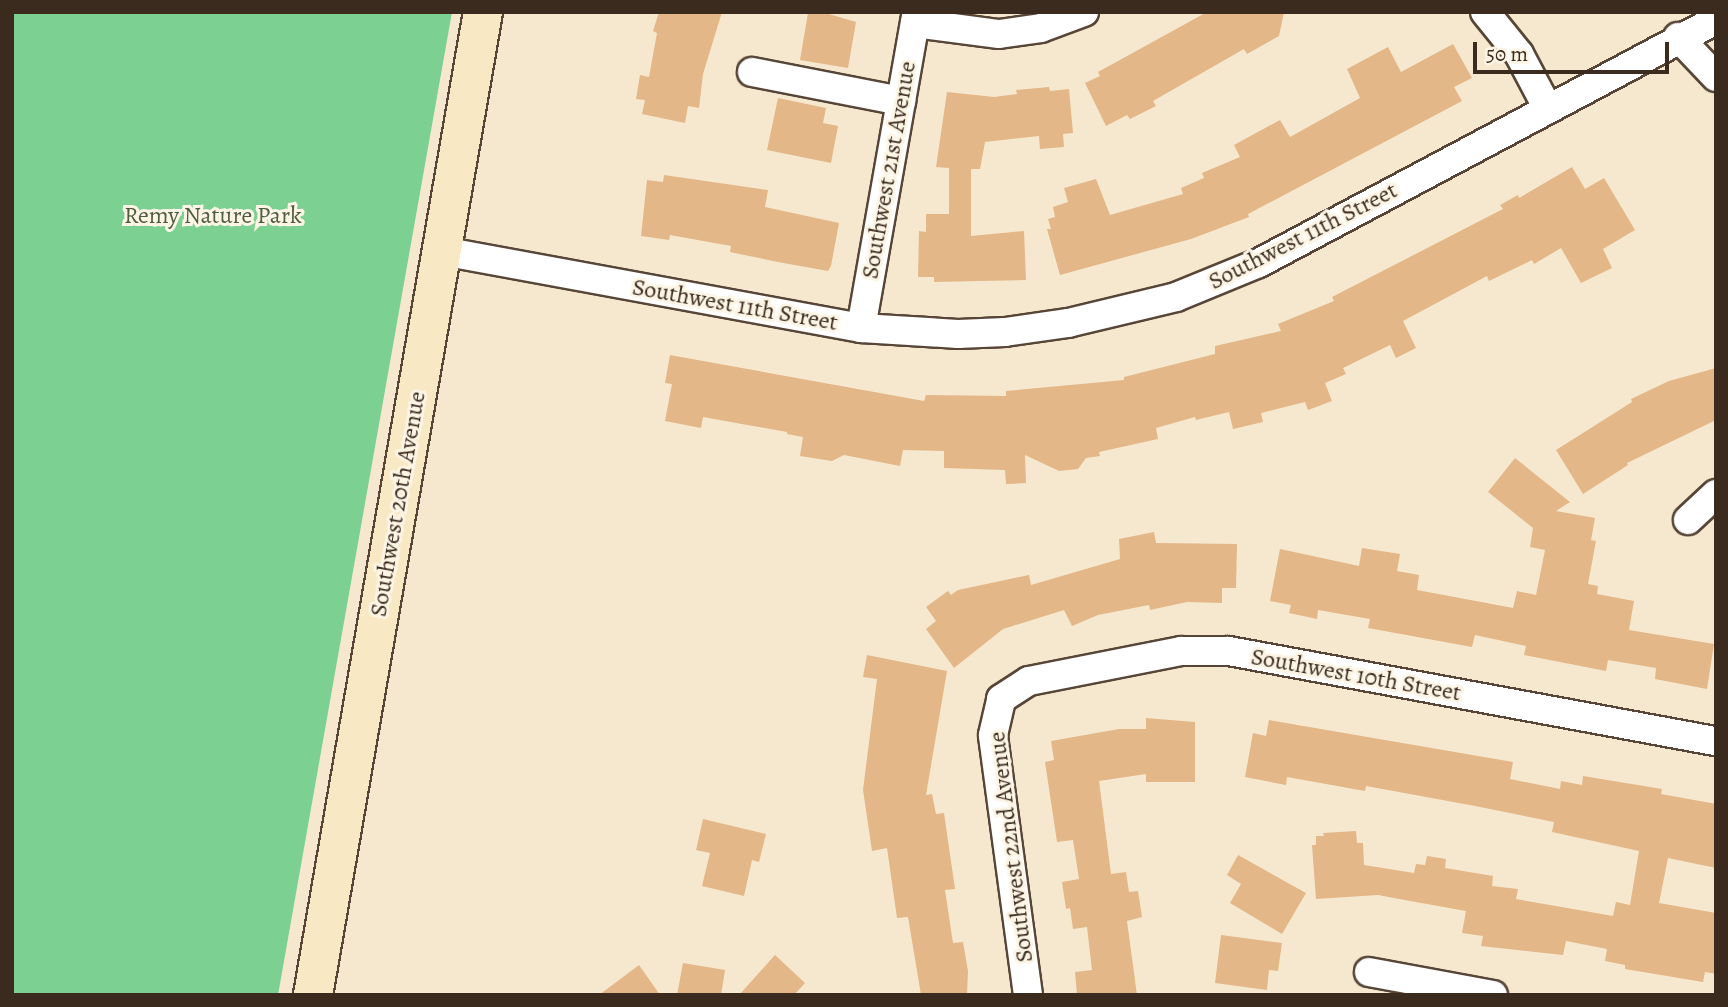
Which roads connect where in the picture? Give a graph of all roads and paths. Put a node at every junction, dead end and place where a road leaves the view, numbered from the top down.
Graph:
1 (483, 12) edge
2 (1084, 12) edge
3 (1485, 12) edge
4 (916, 18) edge
5 (1716, 20) edge
6 (1678, 37) junction
7 (752, 72) dead end
8 (1716, 77) edge
9 (901, 101) junction
10 (1547, 107) junction
11 (442, 251) junction
12 (861, 328) junction
13 (1716, 494) edge
14 (1688, 520) dead end
15 (1001, 699) joint
16 (1716, 741) edge
17 (1369, 972) dead end
18 (313, 995) edge
19 (1028, 995) edge
20 (1493, 995) edge

1 - 11 street, Southwest 20th Avenue
2 - 4 street
3 - 10 street
4 - 9 street, Southwest 21st Avenue
5 - 6 street, Southwest 11th Street
6 - 8 street
6 - 10 street, Southwest 11th Street
7 - 9 street
9 - 12 street, Southwest 21st Avenue
10 - 12 street, Southwest 11th Street
11 - 12 street, Southwest 11th Street
11 - 18 street, Southwest 20th Avenue
13 - 14 street
15 - 16 street, Southwest 10th Street
15 - 19 street, Southwest 22nd Avenue
17 - 20 street

